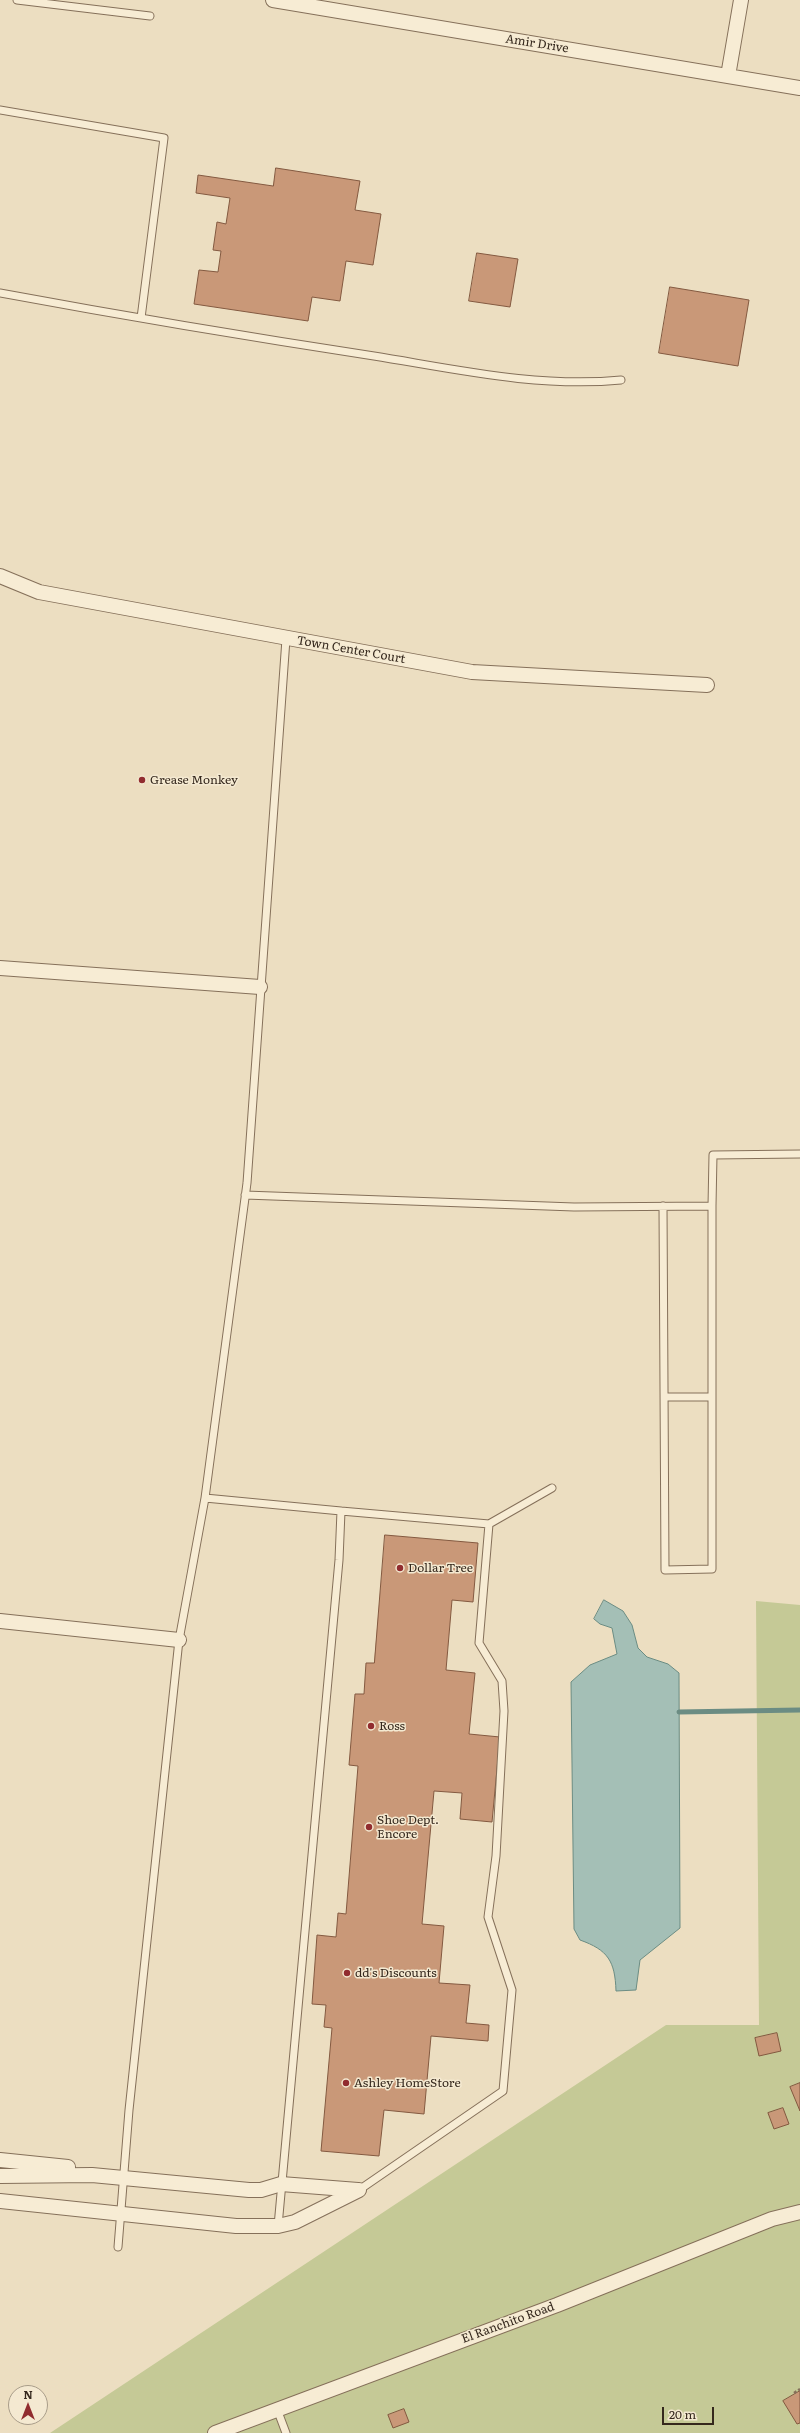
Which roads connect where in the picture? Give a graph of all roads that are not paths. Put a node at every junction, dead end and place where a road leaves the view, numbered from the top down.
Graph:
1 (17, 0) edge
2 (273, 0) edge
3 (741, 0) edge
4 (330, 5) edge
5 (150, 16) dead end
6 (728, 76) junction
7 (800, 88) edge
8 (0, 110) edge
9 (0, 293) edge
10 (141, 318) junction
11 (621, 380) dead end
12 (0, 576) edge
13 (286, 639) junction
14 (707, 685) dead end
15 (0, 968) edge
16 (260, 987) junction
17 (800, 1154) edge
18 (245, 1195) junction
19 (663, 1206) junction
20 (712, 1206) junction
21 (664, 1397) junction
22 (712, 1397) junction
23 (552, 1488) dead end
24 (205, 1498) junction
25 (341, 1511) junction
26 (489, 1524) junction
27 (0, 1621) edge
28 (179, 1640) junction
29 (0, 2160) edge
30 (0, 2176) edge
31 (125, 2177) junction
32 (281, 2184) junction
33 (359, 2190) junction
34 (0, 2201) edge
35 (800, 2212) edge
36 (121, 2214) junction
37 (278, 2226) junction
38 (118, 2247) dead end
39 (277, 2409) junction
40 (215, 2433) edge
41 (286, 2433) edge

1 - 5 lane
2 - 4 street, Amir Drive
3 - 6 street
4 - 6 street, Amir Drive
6 - 7 street, Amir Drive
8 - 10 lane
9 - 10 lane
10 - 11 lane
12 - 13 street, Town Center Court
13 - 14 street, Town Center Court
13 - 16 lane
15 - 16 street
16 - 18 lane
17 - 20 lane
18 - 19 lane
18 - 24 lane
19 - 20 lane
19 - 21 lane
20 - 22 lane
21 - 22 lane
21 - 22 lane
23 - 26 lane
24 - 25 lane
24 - 28 lane
25 - 26 lane
25 - 32 lane
26 - 33 lane
27 - 28 street
28 - 31 lane
29 - 31 street
30 - 31 street
31 - 32 street
31 - 36 lane
32 - 33 street
32 - 37 lane
33 - 37 street
34 - 36 street
35 - 39 street, El Ranchito Road
36 - 37 street
36 - 38 lane
39 - 40 street, El Ranchito Road
39 - 41 lane

